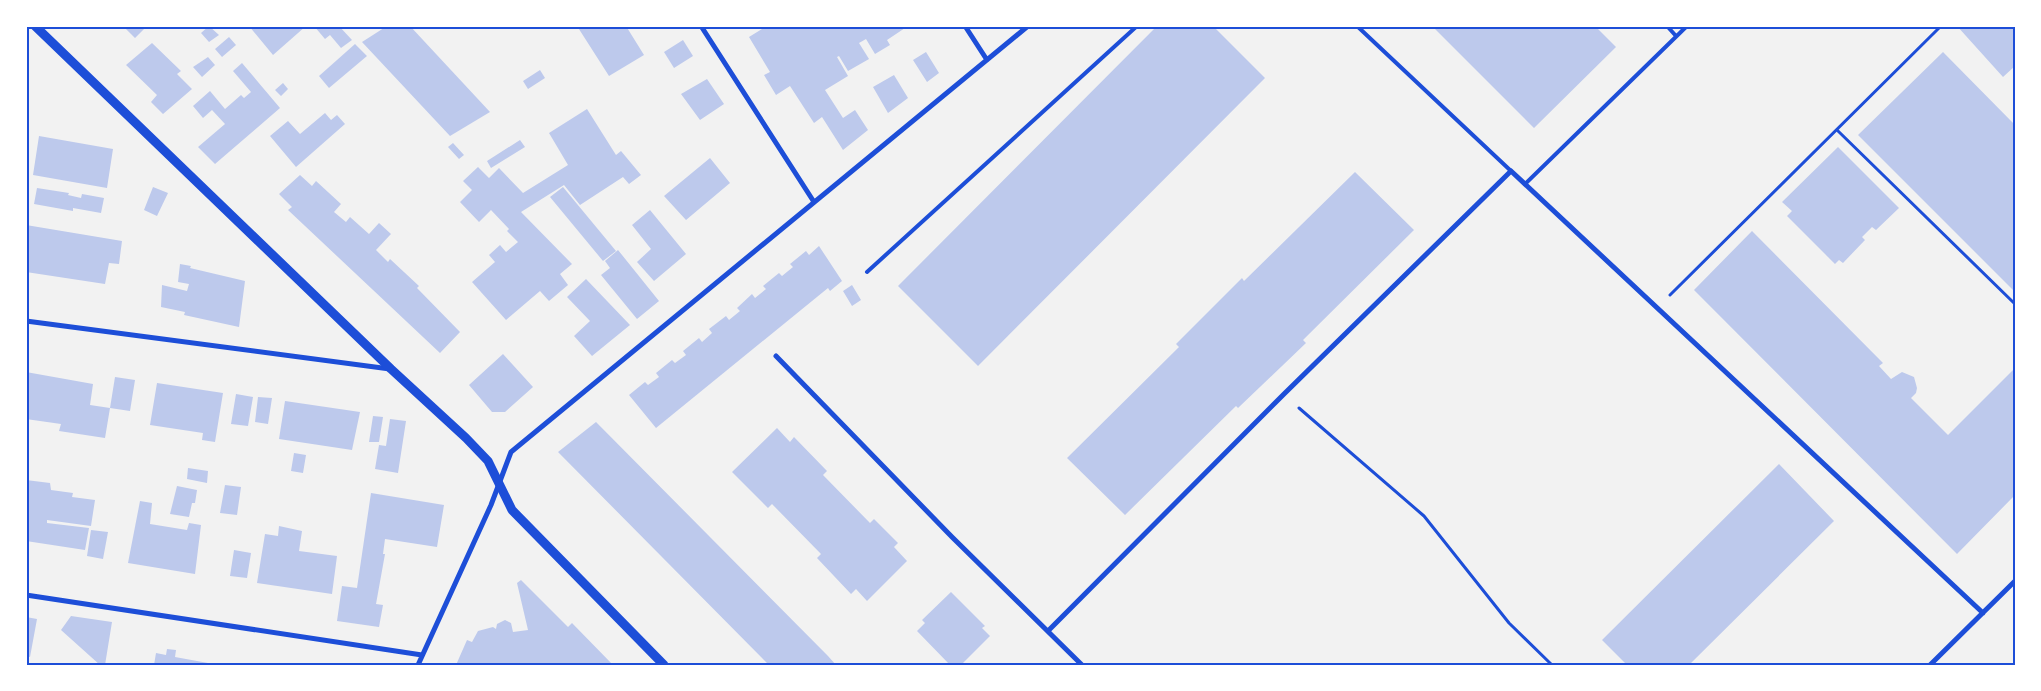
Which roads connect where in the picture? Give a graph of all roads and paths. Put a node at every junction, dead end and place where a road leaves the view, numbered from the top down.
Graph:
1 (35, 26) edge
2 (701, 26) edge
3 (965, 26) edge
4 (1028, 26) edge
5 (1137, 26) edge
6 (1357, 26) edge
7 (1667, 26) edge
8 (1687, 26) edge
9 (1942, 26) edge
10 (1676, 36) junction
11 (987, 60) junction
12 (1837, 130) junction
13 (1511, 171) junction
14 (1525, 184) junction
15 (814, 202) junction
16 (867, 272) dead end
17 (2015, 304) edge
18 (1658, 308) junction
19 (26, 320) edge
20 (776, 356) dead end
21 (391, 369) junction
22 (1284, 394) junction
23 (499, 483) junction
24 (2015, 581) edge
25 (26, 595) edge
26 (1983, 613) junction
27 (1048, 631) junction
28 (422, 654) junction
29 (418, 665) edge
30 (664, 665) edge
31 (1082, 665) edge
32 (1552, 665) edge
33 (1930, 665) edge

1 - 21 street
2 - 15 street
3 - 11 street
4 - 11 street
5 - 16 lane
6 - 13 lane
7 - 10 lane
8 - 10 lane
9 - 12 path
10 - 14 lane
11 - 15 street
12 - 17 path
12 - 18 path
13 - 14 street
13 - 22 street
14 - 18 street
15 - 23 street
18 - 26 street
19 - 21 street
20 - 27 street
21 - 23 street
22 - 27 street
22 - 32 path
23 - 28 street
23 - 30 street
24 - 26 street
25 - 28 street
26 - 33 street
27 - 31 street
28 - 29 street

